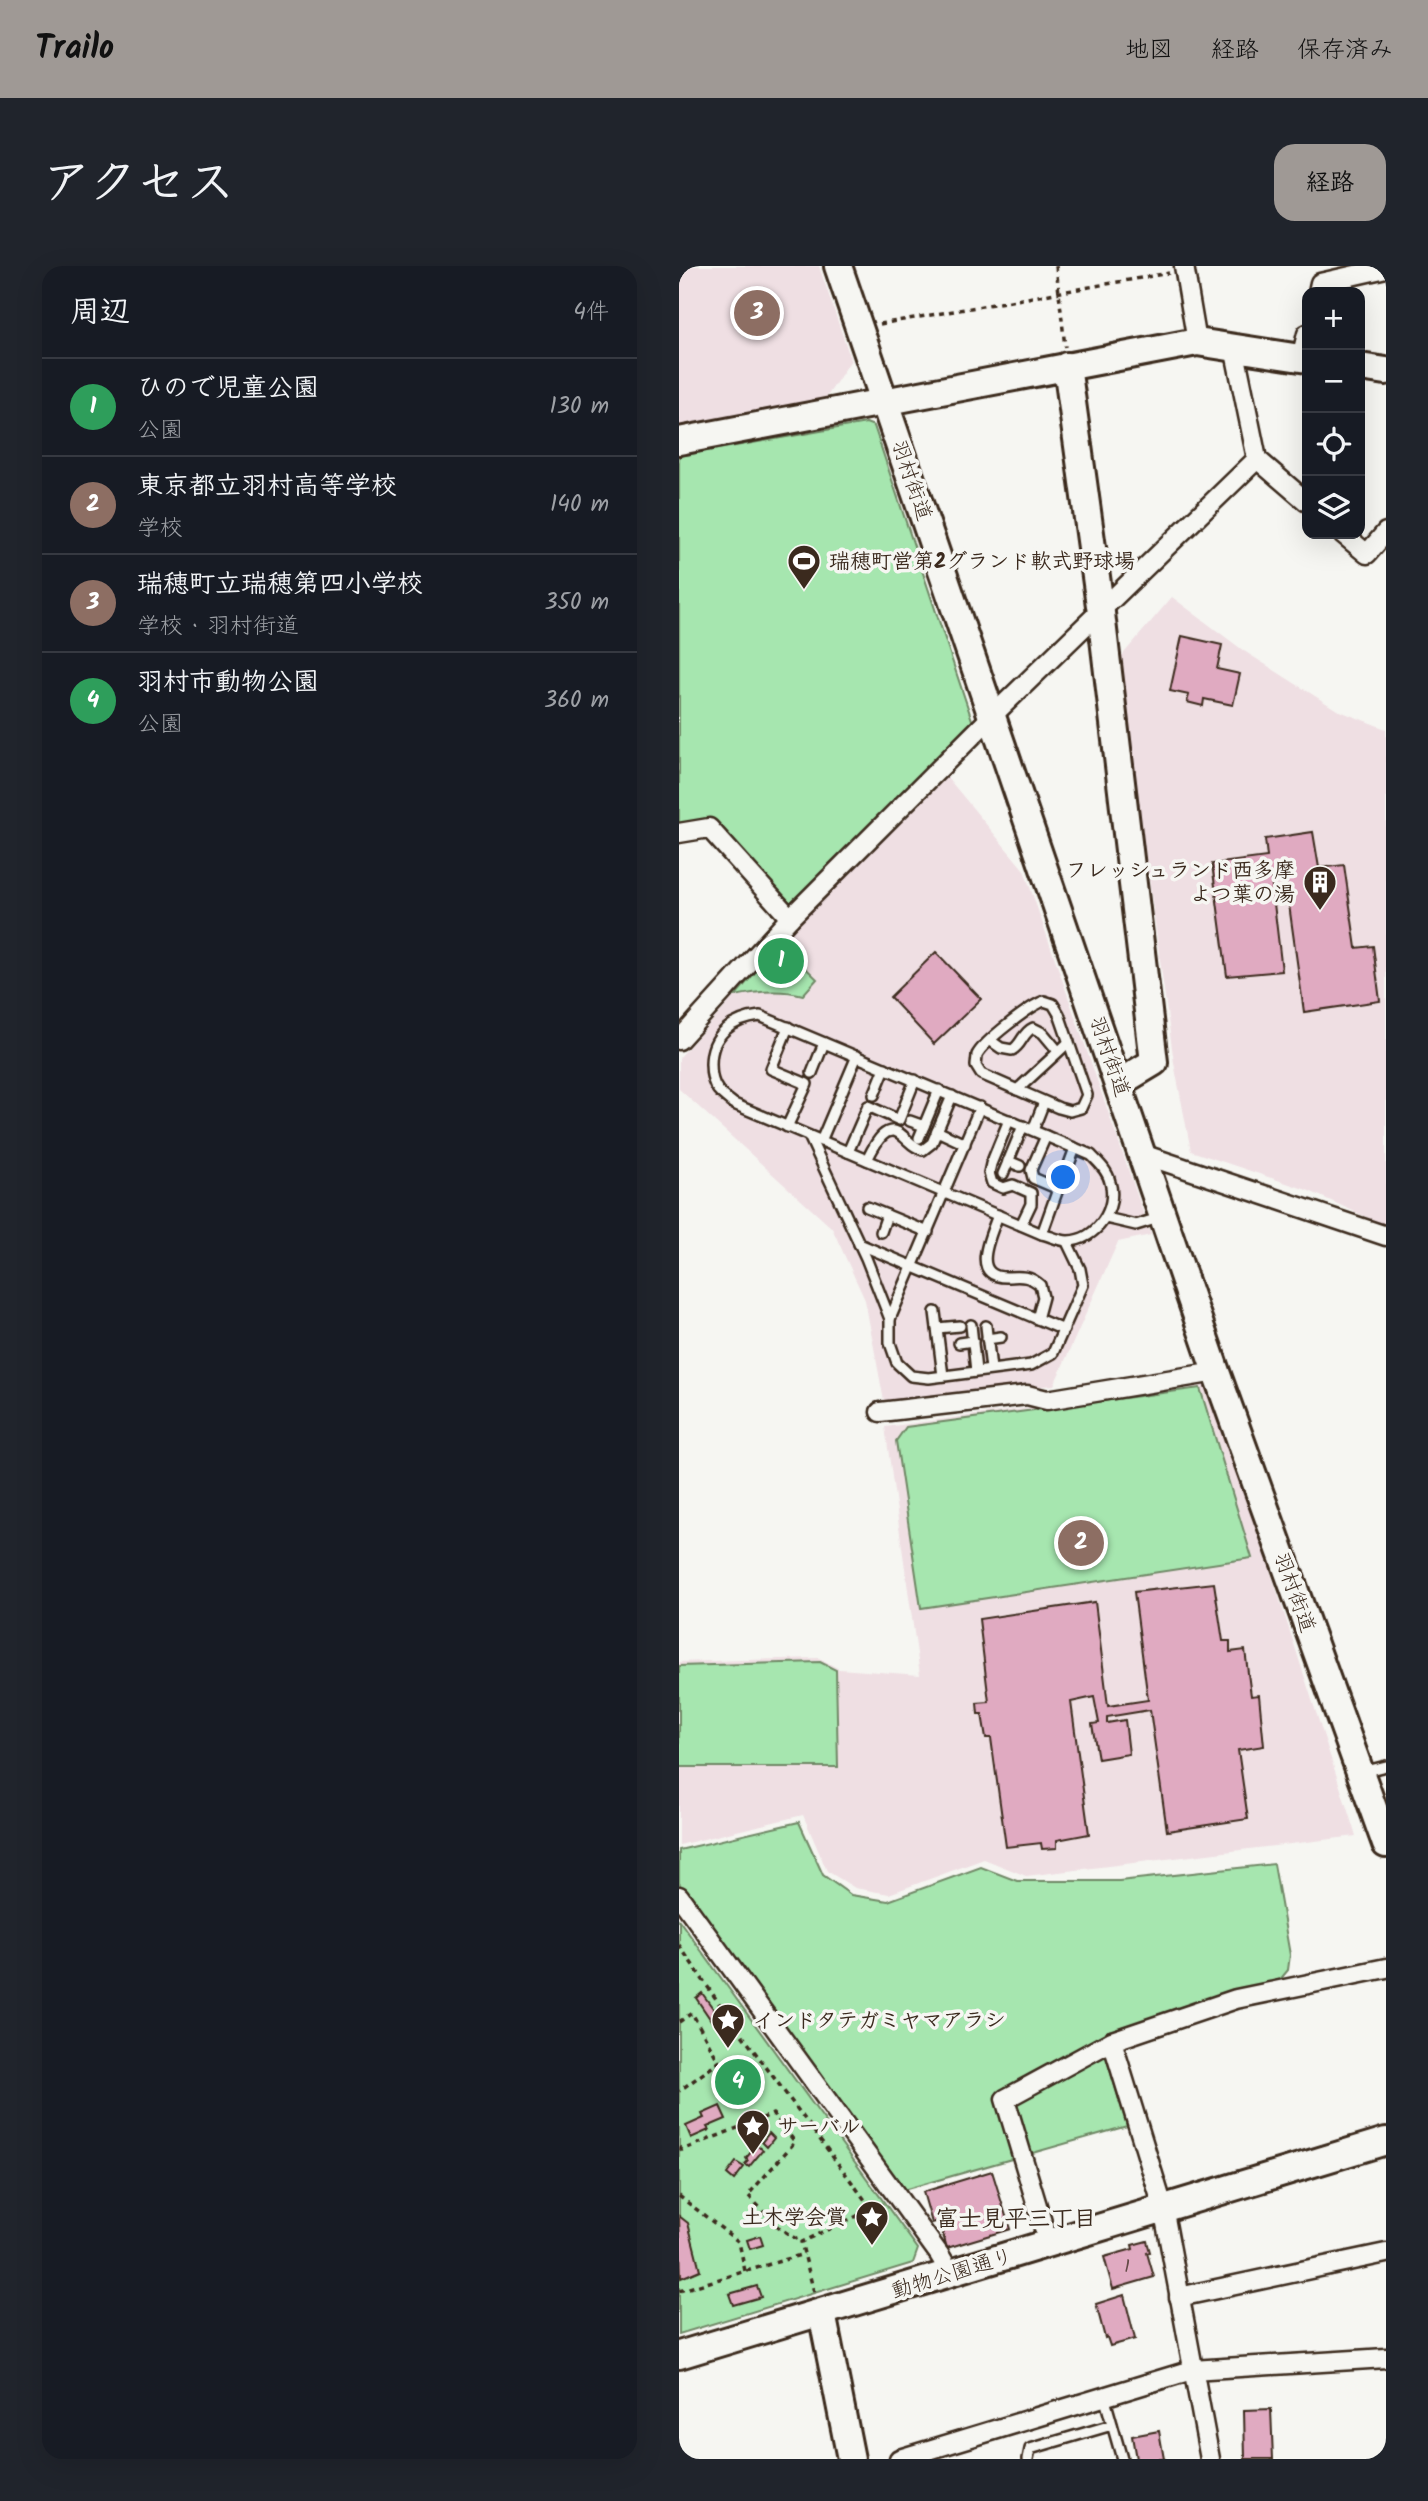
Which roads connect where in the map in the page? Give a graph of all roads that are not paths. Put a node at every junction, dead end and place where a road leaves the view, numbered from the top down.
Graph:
1 (838, 266) edge
2 (1184, 268) edge
3 (1386, 268) edge
4 (1319, 287) edge
5 (1197, 342) junction
6 (1234, 347) junction
7 (1302, 350) edge
8 (1067, 366) junction
9 (1365, 368) edge
10 (1386, 371) edge
11 (885, 401) junction
12 (679, 441) edge
13 (1257, 459) junction
14 (1302, 498) edge
15 (1386, 532) edge
16 (1349, 539) edge
17 (1101, 613) junction
18 (992, 716) junction
19 (679, 833) edge
20 (790, 918) junction
21 (787, 1027) junction
22 (679, 1040) edge
23 (991, 1041) junction
24 (1069, 1042) junction
25 (824, 1043) junction
26 (1058, 1051) junction
27 (857, 1056) junction
28 (885, 1068) junction
29 (812, 1073) dead end
30 (915, 1080) junction
31 (1119, 1083) junction
32 (939, 1090) junction
33 (1017, 1090) junction
34 (874, 1095) dead end
35 (952, 1096) junction
36 (1044, 1102) junction
37 (980, 1107) junction
38 (1009, 1120) junction
39 (910, 1121) dead end
40 (787, 1126) junction
41 (924, 1126) junction
42 (1023, 1126) junction
43 (1033, 1130) junction
44 (937, 1131) junction
45 (809, 1136) junction
46 (1047, 1136) junction
47 (919, 1138) dead end
48 (821, 1141) junction
49 (965, 1144) junction
50 (1075, 1148) junction
51 (848, 1152) junction
52 (1142, 1154) junction
53 (867, 1160) junction
54 (1008, 1161) junction
55 (1020, 1166) dead end
56 (1003, 1174) dead end
57 (1064, 1178) dead end
58 (945, 1193) junction
59 (867, 1207) dead end
60 (887, 1215) junction
61 (998, 1215) junction
62 (1106, 1217) junction
63 (1164, 1217) junction
64 (1021, 1225) junction
65 (881, 1232) dead end
66 (928, 1232) junction
67 (1042, 1234) junction
68 (1386, 1236) edge
69 (1067, 1242) junction
70 (859, 1244) junction
71 (913, 1267) junction
72 (935, 1312) dead end
73 (890, 1319) junction
74 (1037, 1319) junction
75 (971, 1325) dead end
76 (960, 1326) dead end
77 (986, 1326) dead end
78 (937, 1328) junction
79 (1064, 1330) junction
80 (1001, 1337) dead end
81 (987, 1339) junction
82 (973, 1340) junction
83 (958, 1343) dead end
84 (991, 1369) junction
85 (976, 1371) junction
86 (1216, 1372) junction
87 (943, 1376) junction
88 (880, 1412) dead end
89 (1386, 1766) edge
90 (1360, 1773) junction
91 (1386, 1844) edge
92 (679, 1896) edge
93 (1386, 1968) edge
94 (1112, 2041) junction
95 (1386, 2141) edge
96 (1163, 2207) junction
97 (1048, 2242) junction
98 (1386, 2253) edge
99 (951, 2274) junction
100 (1179, 2297) junction
101 (819, 2305) junction
102 (679, 2355) edge
103 (1385, 2363) edge
104 (1192, 2370) junction
105 (1104, 2396) junction
106 (1112, 2425) junction
107 (851, 2459) edge
108 (899, 2459) edge
109 (1028, 2459) edge
110 (1122, 2459) edge
111 (1210, 2459) edge

1 - 11 street, 羽村街道
2 - 5 street
3 - 4 street
5 - 6 street
5 - 8 street
6 - 7 street
6 - 13 street
8 - 11 street
8 - 17 street
9 - 10 street
11 - 12 street
11 - 18 street, 羽村街道
13 - 14 street
13 - 17 street
15 - 16 street
17 - 18 street
17 - 31 street
18 - 20 street
18 - 31 street, 羽村街道
19 - 20 street
20 - 22 street
21 - 25 lane
21 - 40 lane
21 - 40 lane
23 - 24 lane
23 - 26 lane
23 - 33 lane
24 - 26 lane
24 - 36 lane
25 - 27 lane
25 - 29 lane
26 - 33 lane
27 - 28 lane
27 - 48 lane
28 - 30 lane
28 - 34 lane
30 - 32 lane
30 - 51 lane
31 - 52 street, 羽村街道
32 - 35 lane
32 - 41 lane
33 - 36 lane
35 - 37 lane
35 - 44 lane
36 - 43 lane
37 - 38 lane
37 - 49 lane
38 - 42 lane
38 - 64 lane
39 - 41 lane
40 - 45 lane
41 - 47 lane
42 - 43 lane
42 - 54 lane
43 - 46 lane
44 - 49 lane
44 - 53 lane
45 - 48 lane
45 - 70 lane
46 - 50 lane
46 - 67 lane
48 - 51 lane
49 - 58 lane
50 - 57 lane
50 - 62 lane
51 - 53 lane
52 - 63 street, 羽村街道
52 - 68 street
53 - 58 lane
54 - 55 lane
54 - 56 lane
58 - 61 lane
58 - 66 lane
59 - 60 lane
60 - 65 lane
60 - 66 lane
61 - 64 lane
61 - 74 lane
62 - 63 lane
62 - 69 lane
63 - 86 street, 羽村街道
64 - 67 lane
66 - 71 lane
67 - 69 lane
69 - 79 lane
70 - 71 lane
70 - 73 lane
71 - 73 lane
71 - 74 lane
72 - 78 lane
73 - 87 lane
74 - 79 lane
75 - 82 lane
76 - 78 lane
77 - 81 lane
78 - 87 lane
79 - 84 lane
80 - 81 lane
81 - 84 lane
82 - 83 lane
82 - 85 lane
84 - 85 lane
85 - 87 lane
86 - 88 street
86 - 90 street, 羽村街道
89 - 90 lane
90 - 91 street, 羽村街道
92 - 99 street
93 - 94 street
94 - 96 street
94 - 97 street
95 - 96 street, 動物公園通り
96 - 97 street, 動物公園通り
96 - 100 street
97 - 99 street, 動物公園通り
98 - 100 street
99 - 101 street, 動物公園通り
100 - 104 street
101 - 102 street, 動物公園通り
101 - 107 street
103 - 104 street
104 - 105 street
104 - 111 street
105 - 106 lane
105 - 108 street
106 - 109 lane
106 - 110 lane

